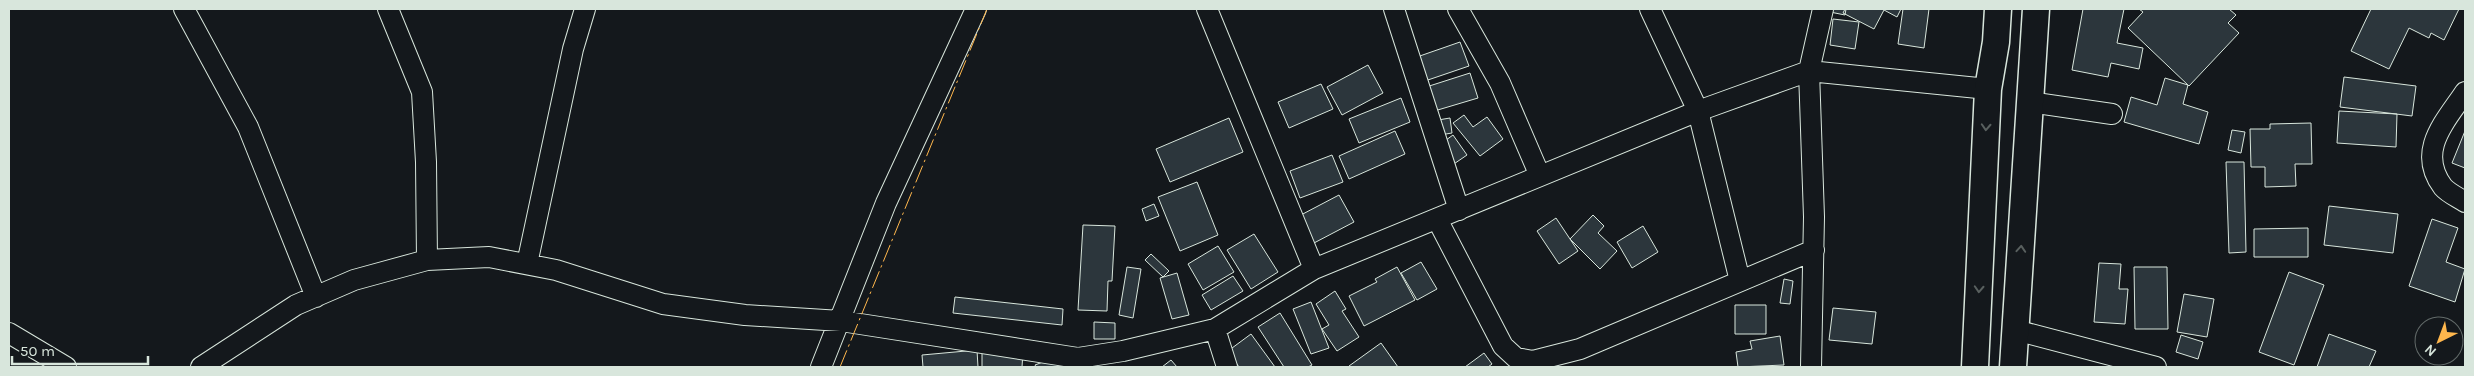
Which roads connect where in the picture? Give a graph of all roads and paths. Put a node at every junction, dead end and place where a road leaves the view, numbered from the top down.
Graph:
1 (184, 9) edge
2 (388, 9) edge
3 (584, 9) edge
4 (976, 9) edge
5 (1207, 9) edge
6 (1394, 9) edge
7 (1458, 9) edge
8 (1650, 9) edge
9 (1823, 9) edge
10 (1998, 9) edge
11 (2036, 9) edge
12 (1996, 42) junction
13 (2034, 49) junction
14 (1809, 71) junction
15 (1988, 89) junction
16 (2465, 92) edge
17 (2030, 102) junction
18 (1698, 111) junction
19 (2112, 114) dead end
20 (1540, 176) junction
21 (2465, 202) edge
22 (1459, 210) junction
23 (1437, 219) junction
24 (1814, 250) junction
25 (427, 260) junction
26 (527, 264) junction
27 (1314, 269) junction
28 (1740, 282) junction
29 (316, 297) junction
30 (841, 321) junction
31 (1215, 329) junction
32 (2015, 330) junction
33 (9, 333) edge
34 (1079, 362) edge
35 (1532, 364) edge
36 (66, 367) edge
37 (201, 367) edge
38 (820, 367) edge
39 (1226, 367) edge
40 (1811, 367) edge
41 (1975, 367) edge
42 (2013, 367) edge
43 (2156, 367) edge

1 - 29 street
2 - 25 street
3 - 26 street
4 - 30 street
5 - 27 street
6 - 22 street
7 - 20 street
8 - 18 street
9 - 14 street
10 - 12 main road
11 - 13 main road
12 - 13 main road
12 - 15 main road
13 - 17 main road
14 - 15 street
14 - 18 street
14 - 24 street
15 -> 41 main road
16 - 21 street
17 - 19 street
32 -> 17 main road
18 - 20 street
18 - 28 street
20 - 22 street
22 - 23 street
23 - 27 street
23 - 35 street
24 - 28 street
24 - 40 street
25 - 26 street
25 - 29 street
26 - 30 street
27 - 31 street
28 - 35 street
29 - 37 street
30 - 34 street
30 - 38 street
31 - 34 street
31 - 39 street
32 - 42 main road
32 - 43 street
33 - 36 street

